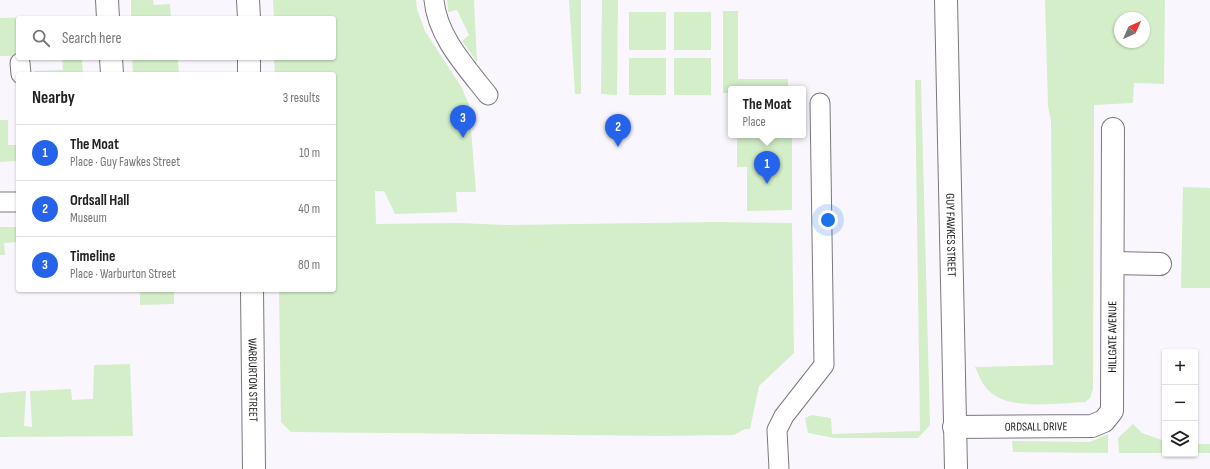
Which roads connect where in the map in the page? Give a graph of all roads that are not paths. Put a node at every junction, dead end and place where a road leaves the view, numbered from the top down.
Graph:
1 (107, 0) edge
2 (248, 0) edge
3 (434, 0) edge
4 (946, 0) edge
5 (108, 16) edge
6 (248, 16) edge
7 (111, 60) edge
8 (249, 60) edge
9 (112, 72) edge
10 (249, 72) edge
11 (488, 94) dead end
12 (820, 103) dead end
13 (1113, 129) dead end
14 (0, 202) edge
15 (16, 202) edge
16 (1112, 263) junction
17 (1160, 264) dead end
18 (252, 292) edge
19 (1112, 411) joint
20 (954, 427) junction
21 (254, 469) edge
22 (779, 469) edge
23 (956, 469) edge

1 - 5 street
2 - 6 street
3 - 11 lane
4 - 20 street, GUY FAWKES STREET
7 - 9 street
8 - 10 street
12 - 22 lane
13 - 16 street, HILLGATE AVENUE
14 - 15 lane
16 - 17 street
16 - 19 street, HILLGATE AVENUE
18 - 21 street, WARBURTON STREET
19 - 20 street, ORDSALL DRIVE
20 - 23 street, GUY FAWKES STREET

